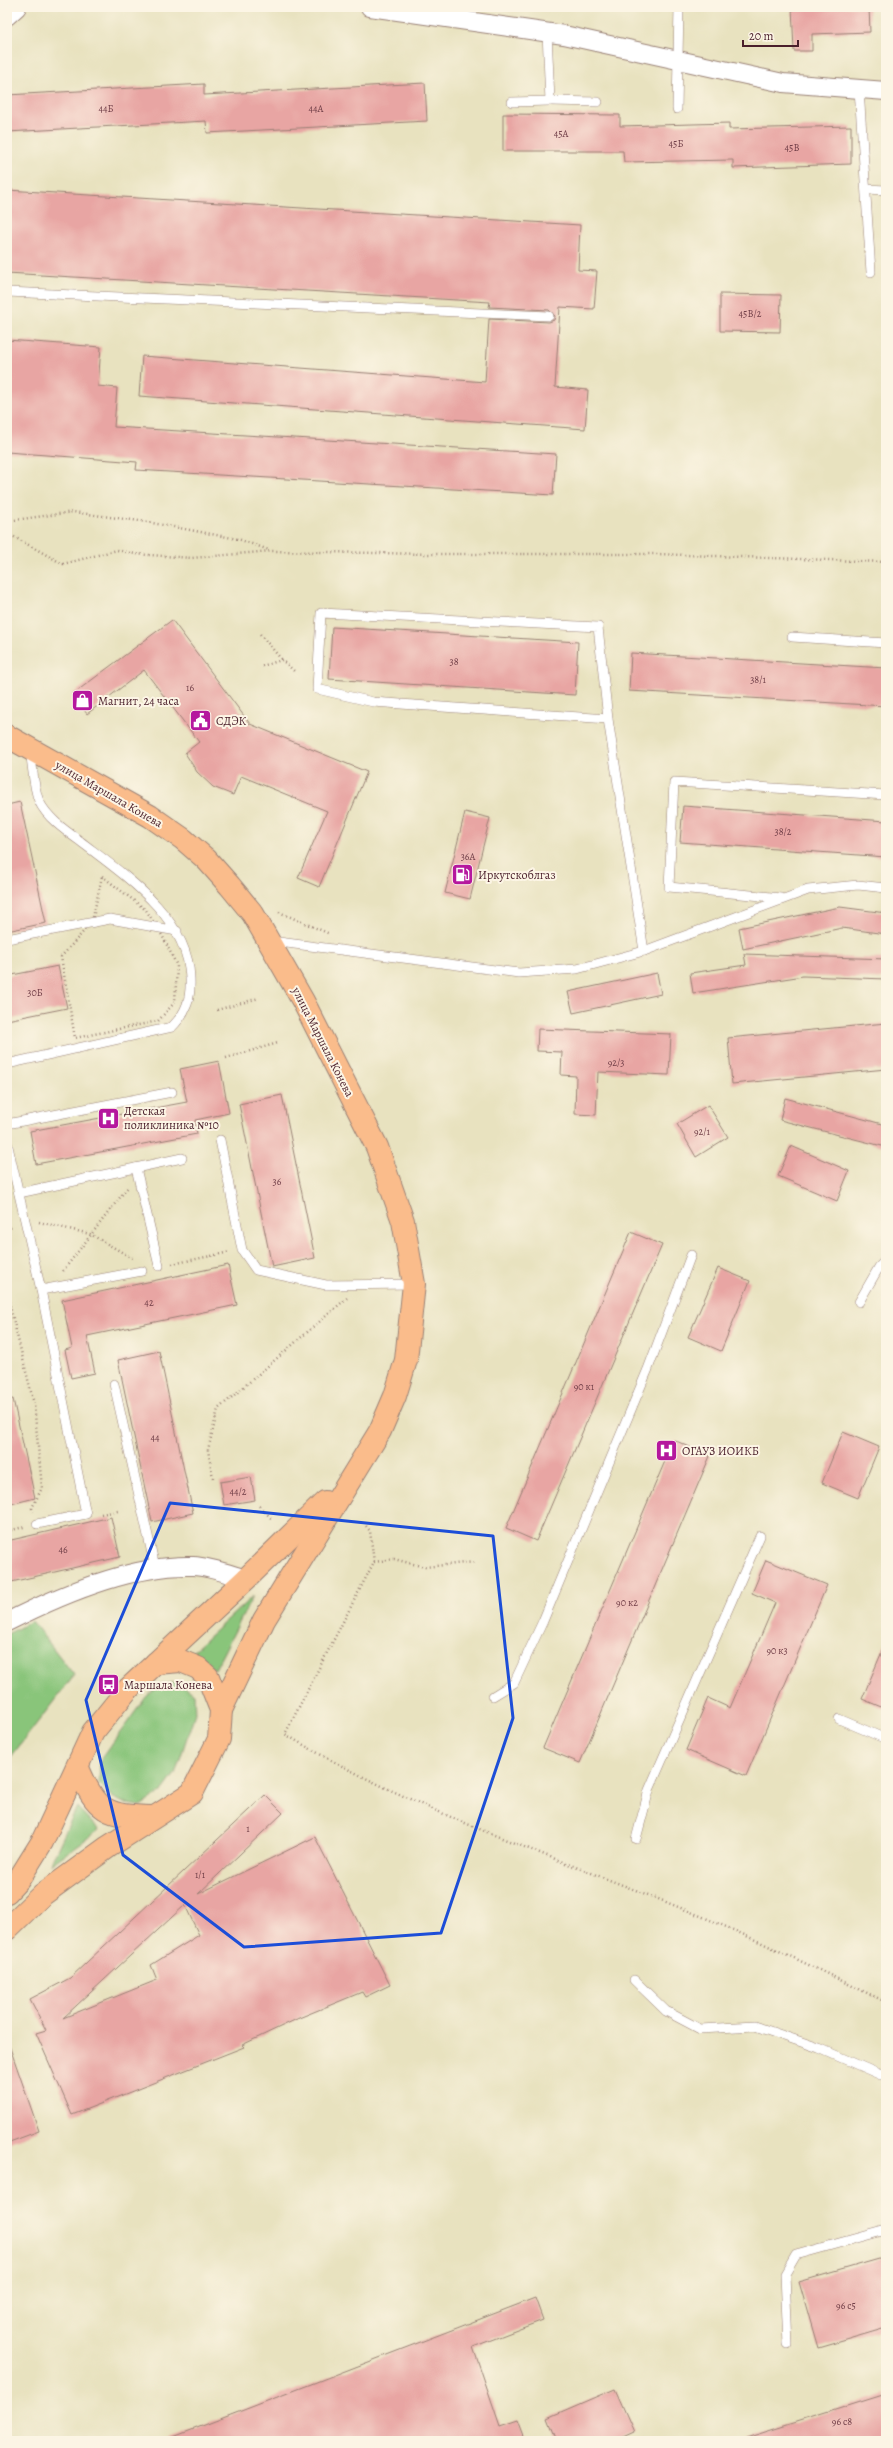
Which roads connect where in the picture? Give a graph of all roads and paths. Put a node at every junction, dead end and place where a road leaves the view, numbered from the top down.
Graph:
1 (17, 7) edge
2 (370, 7) edge
3 (679, 7) edge
4 (7, 16) edge
5 (547, 32) junction
6 (678, 59) junction
7 (859, 89) junction
8 (886, 91) edge
9 (550, 101) junction
10 (512, 102) dead end
11 (598, 102) dead end
12 (677, 109) dead end
13 (866, 189) junction
14 (886, 190) edge
15 (871, 272) dead end
16 (7, 292) edge
17 (549, 316) dead end
18 (7, 521) edge
19 (7, 533) edge
20 (271, 551) junction
21 (886, 562) edge
22 (260, 634) dead end
23 (792, 637) dead end
24 (886, 643) edge
25 (282, 660) junction
26 (262, 666) dead end
27 (294, 671) dead end
28 (608, 720) junction
29 (14, 743) edge
30 (886, 795) edge
31 (886, 888) edge
32 (784, 898) junction
33 (279, 912) dead end
34 (92, 922) junction
35 (156, 927) junction
36 (177, 930) junction
37 (334, 935) dead end
38 (7, 939) edge
39 (269, 941) junction
40 (644, 951) junction
41 (259, 998) dead end
42 (217, 1010) dead end
43 (278, 1043) dead end
44 (226, 1058) dead end
45 (7, 1064) edge
46 (172, 1092) dead end
47 (7, 1124) edge
48 (220, 1140) dead end
49 (7, 1142) edge
50 (182, 1158) dead end
51 (136, 1168) junction
52 (125, 1188) dead end
53 (19, 1193) junction
54 (42, 1223) dead end
55 (90, 1234) junction
56 (242, 1250) junction
57 (692, 1255) dead end
58 (133, 1259) dead end
59 (886, 1260) edge
60 (159, 1266) joint
61 (142, 1271) dead end
62 (58, 1278) dead end
63 (364, 1284) junction
64 (414, 1284) junction
65 (41, 1290) junction
66 (7, 1294) edge
67 (860, 1302) dead end
68 (114, 1384) dead end
69 (358, 1464) junction
70 (213, 1478) dead end
71 (259, 1506) dead end
72 (118, 1511) dead end
73 (101, 1514) dead end
74 (272, 1518) dead end
75 (37, 1524) joint
76 (366, 1526) dead end
77 (760, 1536) dead end
78 (374, 1562) junction
79 (475, 1562) dead end
80 (155, 1567) junction
81 (246, 1579) junction
82 (7, 1622) edge
83 (156, 1663) junction
84 (493, 1696) dead end
85 (221, 1710) junction
86 (839, 1718) dead end
87 (886, 1739) edge
88 (78, 1768) junction
89 (153, 1817) junction
90 (636, 1838) dead end
91 (7, 1892) edge
92 (7, 1929) edge
93 (634, 1980) dead end
94 (886, 2002) edge
95 (886, 2074) edge
96 (886, 2230) edge
97 (788, 2345) dead end

1 - 4 street
2 - 5 street
3 - 6 lane
5 - 6 street
5 - 9 lane
6 - 7 street
6 - 12 lane
7 - 8 street
7 - 13 lane
9 - 10 lane
9 - 11 lane
13 - 14 lane
13 - 15 lane
16 - 17 lane
18 - 20 path
19 - 20 path
20 - 21 path
22 - 25 path
23 - 24 lane
25 - 26 path
25 - 27 path
28 - 28 lane
28 - 40 lane
29 - 36 lane
29 - 39 main road, улица Маршала Конева
30 - 32 lane
31 - 32 lane
32 - 40 lane
33 - 37 path
34 - 35 lane
34 - 35 path
34 - 35 path
34 - 38 lane
35 - 36 lane
36 - 45 lane
39 - 40 lane
39 - 64 main road, улица Маршала Конева
41 - 42 path
43 - 44 path
46 - 47 lane
48 - 56 lane
49 - 53 lane
50 - 51 lane
51 - 53 lane
51 - 60 lane
52 - 55 path
53 - 65 lane
54 - 55 path
55 - 58 path
55 - 62 path
56 - 60 path
56 - 63 lane
57 - 84 lane
59 - 67 lane
61 - 65 lane
63 - 64 lane
63 - 70 path
64 - 69 main road, улица Маршала Конева
65 - 75 lane
66 - 75 path
68 - 80 lane
69 - 81 main road
69 - 85 main road
71 - 74 path
72 - 73 path
76 - 78 path
77 - 90 lane
78 - 79 path
78 - 94 path
80 - 81 street
80 - 82 street
81 - 83 main road
83 - 85 main road
83 - 88 main road
85 - 89 main road
86 - 87 lane
88 - 89 main road
88 - 91 main road
89 - 92 main road
93 - 95 lane
96 - 97 lane

